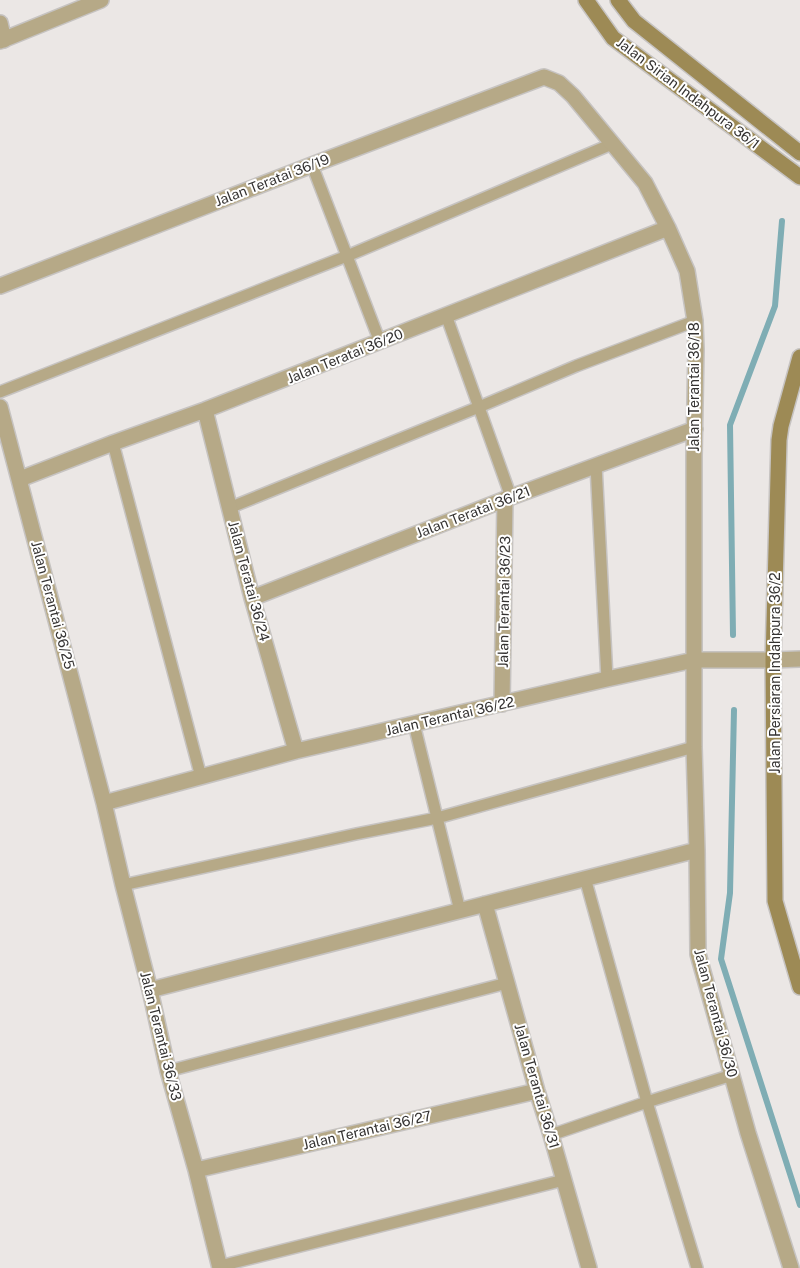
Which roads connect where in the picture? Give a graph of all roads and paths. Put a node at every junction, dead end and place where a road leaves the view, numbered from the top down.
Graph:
1 (101, 0) edge
2 (586, 0) edge
3 (618, 0) edge
4 (0, 23) edge
5 (2, 40) edge
6 (544, 77) joint
7 (612, 144) junction
8 (800, 153) edge
9 (312, 165) junction
10 (800, 177) edge
11 (668, 228) junction
12 (347, 256) junction
13 (0, 286) edge
14 (446, 314) junction
15 (694, 321) junction
16 (380, 342) junction
17 (800, 357) edge
18 (0, 392) edge
19 (0, 407) edge
20 (479, 408) junction
21 (205, 410) junction
22 (695, 429) junction
23 (113, 443) junction
24 (596, 466) junction
25 (20, 480) junction
26 (508, 498) junction
27 (229, 508) junction
28 (252, 598) junction
29 (800, 659) edge
30 (694, 660) junction
31 (773, 660) junction
32 (607, 679) junction
33 (502, 704) junction
34 (414, 724) junction
35 (694, 747) junction
36 (296, 751) junction
37 (201, 777) junction
38 (104, 803) junction
39 (437, 818) junction
40 (697, 850) junction
41 (586, 878) junction
42 (123, 885) junction
43 (485, 904) junction
44 (460, 910) junction
45 (507, 983) junction
46 (800, 987) edge
47 (150, 990) junction
48 (168, 1071) junction
49 (732, 1075) junction
50 (537, 1091) junction
51 (647, 1102) junction
52 (551, 1135) junction
53 (196, 1170) junction
54 (564, 1180) junction
55 (220, 1267) edge
56 (584, 1267) edge
57 (697, 1268) edge
58 (791, 1268) edge

1 - 5 street
2 - 10 street, Jalan Sirian Indahpura 36/1
3 - 8 street, Jalan Sirian Indahpura 36/1
4 - 5 street
6 - 7 street, Jalan Terantai 36/18
6 - 9 street, Jalan Teratai 36/19
7 - 11 street, Jalan Terantai 36/18
7 - 12 lane
9 - 12 lane
9 - 13 street, Jalan Teratai 36/19
11 - 14 street, Jalan Teratai 36/20
11 - 15 street, Jalan Terantai 36/18
12 - 16 lane
12 - 18 lane
14 - 16 street, Jalan Teratai 36/20
14 - 20 lane
15 - 20 lane
15 - 22 street, Jalan Terantai 36/18
16 - 21 street, Jalan Teratai 36/20
17 - 31 street, Jalan Persiaran Indahpura 36/2
19 - 25 street, Jalan Terantai 36/25
20 - 26 lane
20 - 27 lane
21 - 23 street, Jalan Teratai 36/20
21 - 27 street, Jalan Teratai 36/24
22 - 24 street, Jalan Teratai 36/21
22 - 30 street, Jalan Terantai 36/18
23 - 25 street, Jalan Teratai 36/20
23 - 37 lane
24 - 26 street, Jalan Teratai 36/21
24 - 32 lane
25 - 38 street, Jalan Terantai 36/25
26 - 28 street, Jalan Teratai 36/21
26 - 33 street, Jalan Terantai 36/23
27 - 28 street, Jalan Teratai 36/24
28 - 36 street, Jalan Teratai 36/24
29 - 31 street, Jalan Terantai 36/22
30 - 31 street, Jalan Terantai 36/22
30 - 32 street, Jalan Terantai 36/22
30 - 35 street, Jalan Terantai 36/30
31 - 46 street, Jalan Persiaran Indahpura 36/2
32 - 33 street, Jalan Terantai 36/22
33 - 34 street, Jalan Terantai 36/22
34 - 36 street, Jalan Terantai 36/22
34 - 39 lane
35 - 39 lane
35 - 40 street, Jalan Terantai 36/30
36 - 37 street, Jalan Terantai 36/22
37 - 38 street, Jalan Terantai 36/22
38 - 42 street, Jalan Terantai 36/33
39 - 42 lane
39 - 44 lane
40 - 41 street
40 - 49 street, Jalan Terantai 36/30
41 - 43 street
41 - 51 lane
42 - 47 street, Jalan Terantai 36/33
43 - 44 street
43 - 45 street, Jalan Terantai 36/31
44 - 47 street
45 - 48 lane
45 - 50 street, Jalan Terantai 36/31
47 - 48 street, Jalan Terantai 36/33
48 - 53 street, Jalan Terantai 36/33
49 - 51 lane
49 - 58 street, Jalan Terantai 36/30
50 - 52 street, Jalan Terantai 36/31
50 - 53 street, Jalan Terantai 36/27
51 - 52 lane
51 - 57 lane
52 - 54 street, Jalan Terantai 36/31
53 - 55 street, Jalan Terantai 36/33
54 - 55 lane
54 - 56 street, Jalan Terantai 36/31

